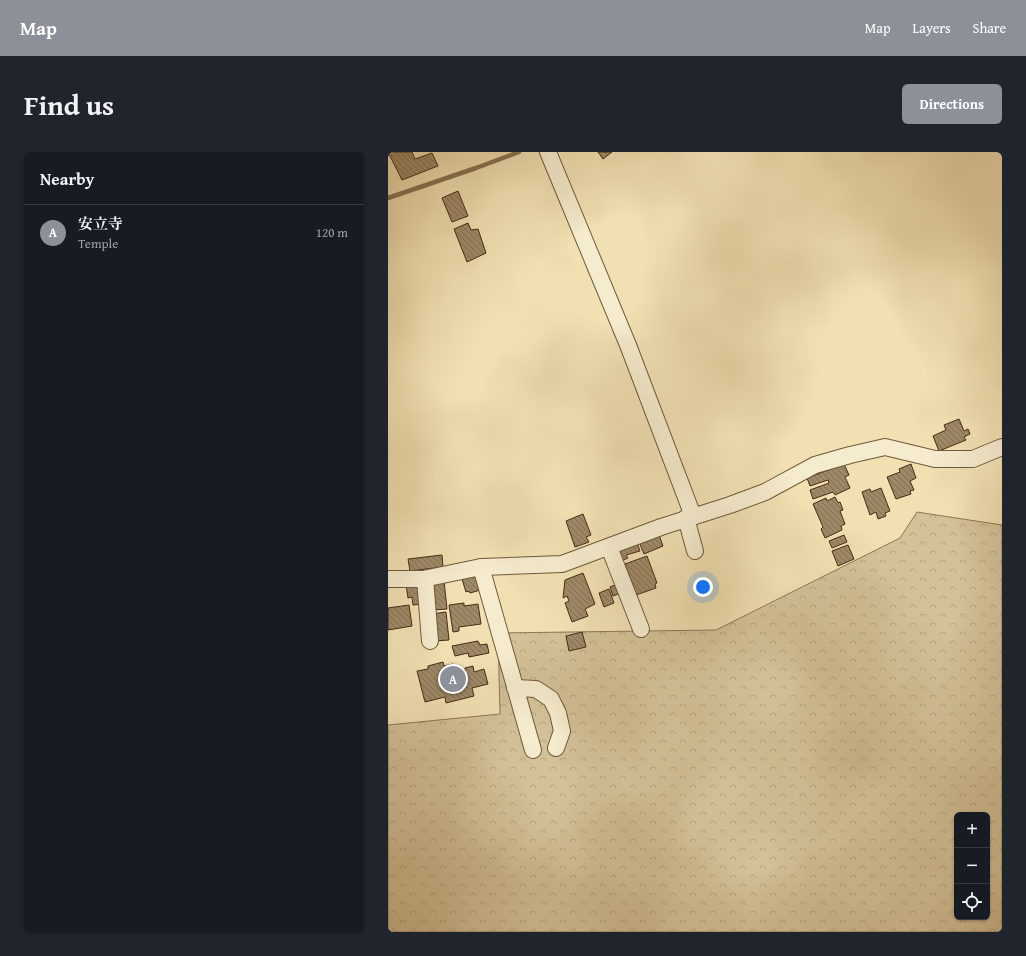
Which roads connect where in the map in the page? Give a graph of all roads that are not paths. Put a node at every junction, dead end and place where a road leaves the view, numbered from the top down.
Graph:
1 (548, 152) edge
2 (1002, 447) edge
3 (690, 517) junction
4 (609, 547) junction
5 (695, 551) dead end
6 (481, 567) junction
7 (388, 579) edge
8 (425, 579) junction
9 (641, 629) dead end
10 (430, 641) dead end
11 (515, 688) junction
12 (556, 748) dead end
13 (533, 750) dead end

1 - 3 street
2 - 3 street
3 - 4 street
3 - 5 street
4 - 6 street
4 - 9 street
6 - 8 street
6 - 11 street
7 - 8 street
8 - 10 street
11 - 12 street
11 - 13 street

